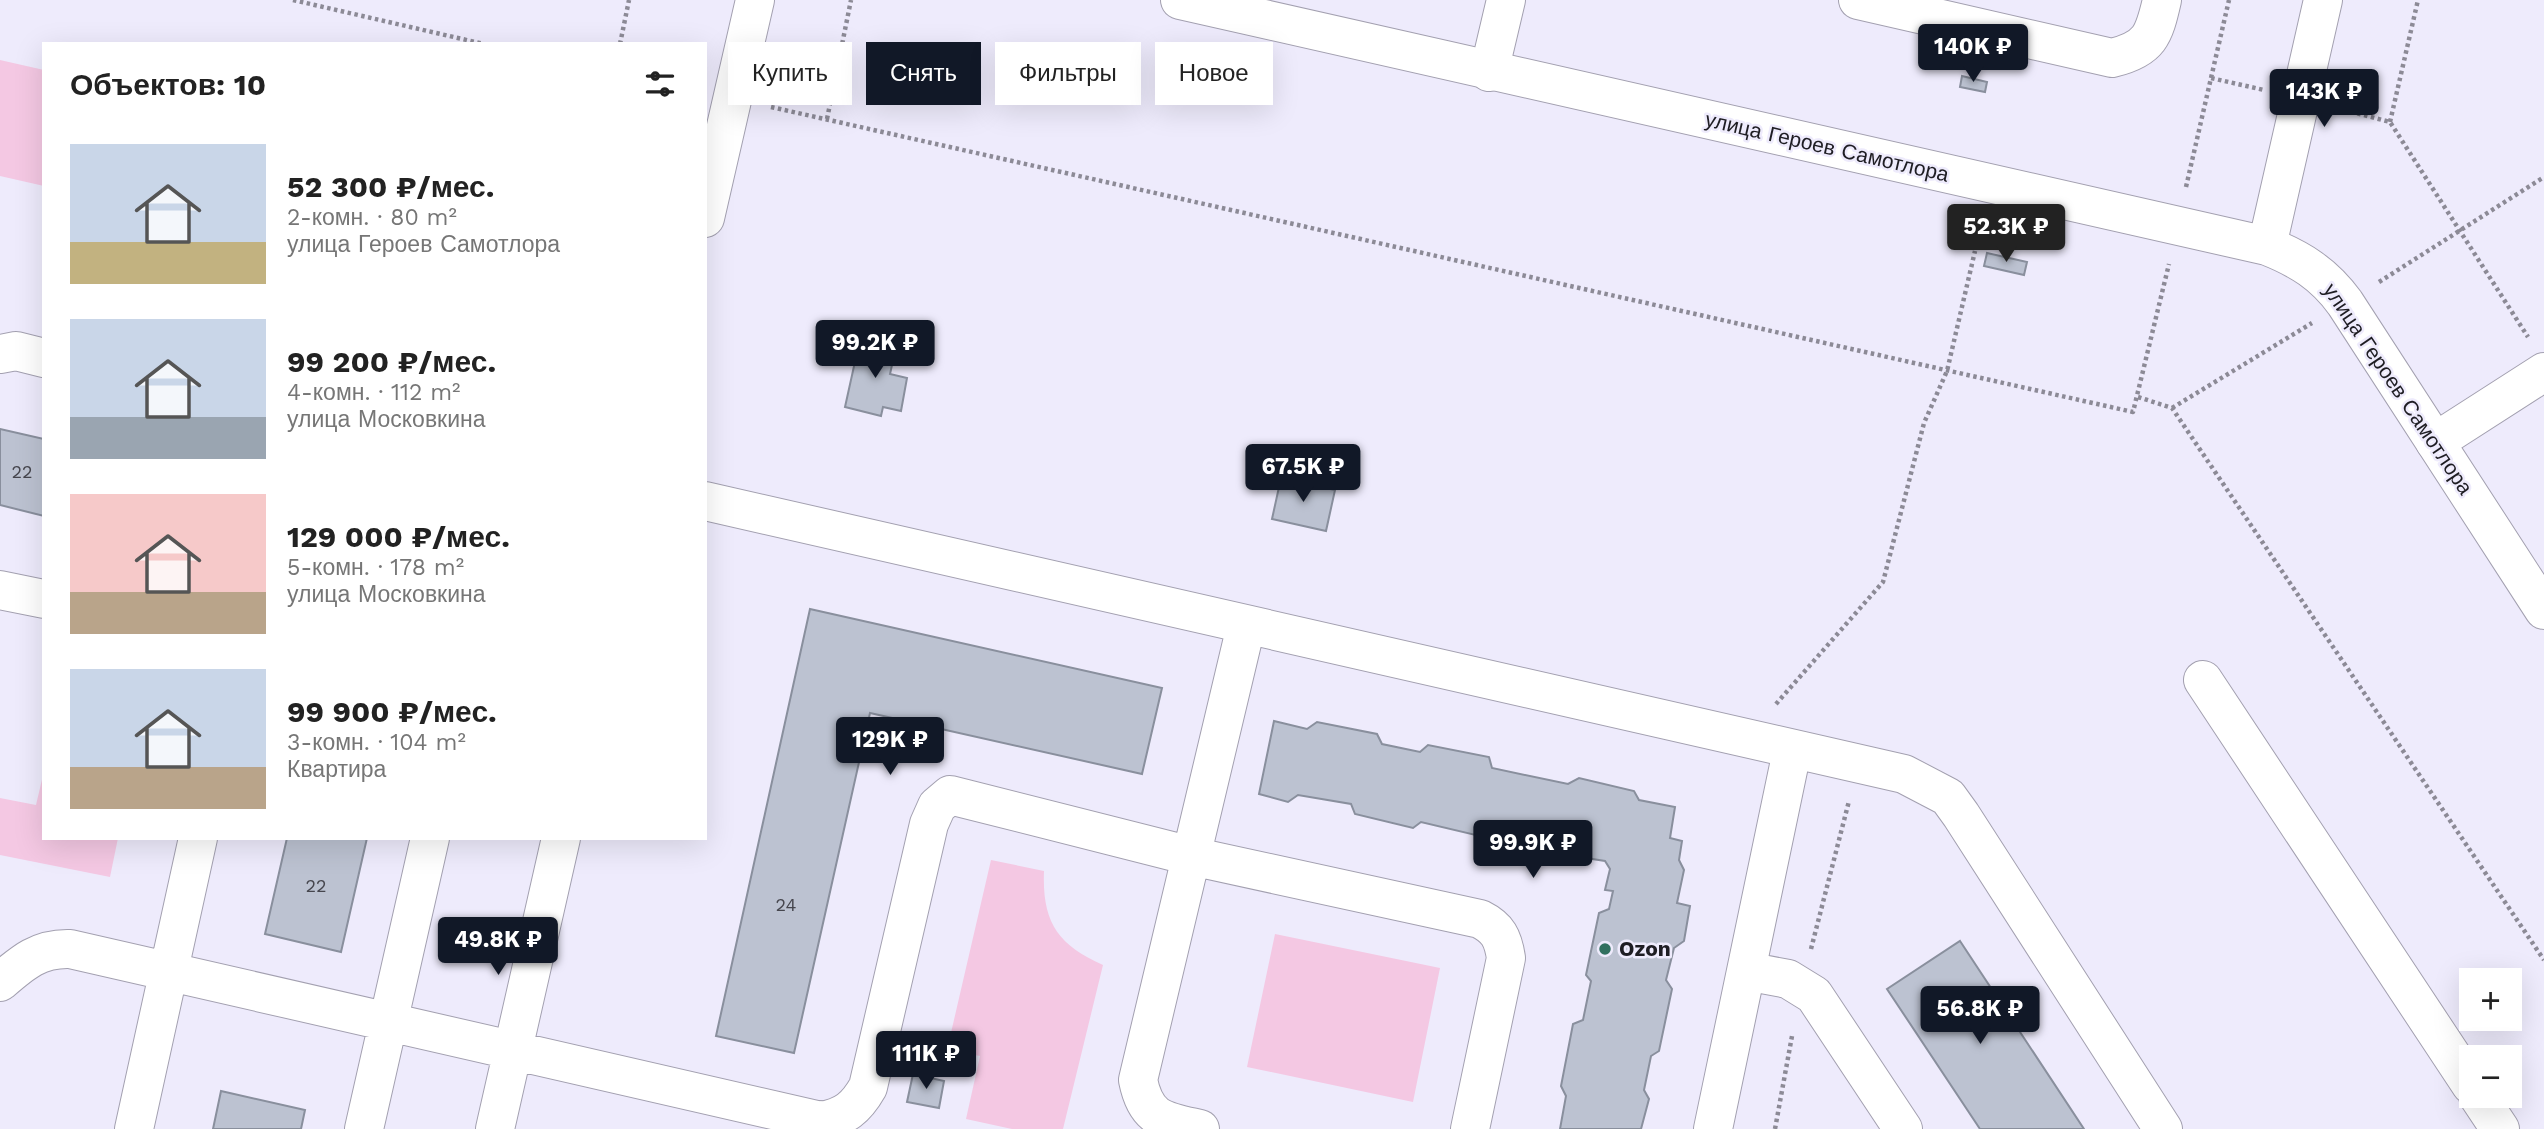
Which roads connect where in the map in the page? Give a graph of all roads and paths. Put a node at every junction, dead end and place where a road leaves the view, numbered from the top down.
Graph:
1 (293, 0) edge
2 (629, 0) edge
3 (755, 0) edge
4 (851, 0) edge
5 (1180, 0) edge
6 (1506, 0) edge
7 (1858, 0) edge
8 (2162, 0) edge
9 (2229, 0) edge
10 (2323, 0) edge
11 (2418, 0) edge
12 (475, 42) edge
13 (620, 42) edge
14 (746, 42) edge
15 (1489, 72) junction
16 (2211, 78) junction
17 (2301, 98) junction
18 (732, 105) edge
19 (760, 105) edge
20 (827, 120) junction
21 (2390, 122) junction
22 (707, 210) edge
23 (2178, 225) junction
24 (2267, 246) junction
25 (1975, 251) dead end
26 (0, 354) edge
27 (2537, 356) edge
28 (42, 358) edge
29 (1947, 371) junction
30 (2138, 397) junction
31 (2435, 442) junction
32 (707, 501) edge
33 (0, 590) edge
34 (42, 599) edge
35 (2544, 610) edge
36 (1246, 626) junction
37 (2203, 680) dead end
38 (1779, 747) junction
39 (1852, 790) dead end
40 (198, 840) edge
41 (430, 840) edge
42 (561, 840) edge
43 (1191, 856) junction
44 (2544, 960) edge
45 (170, 970) junction
46 (1746, 971) junction
47 (0, 982) edge
48 (1802, 985) junction
49 (388, 1021) junction
50 (512, 1048) junction
51 (2459, 1067) edge
52 (2486, 1108) edge
53 (134, 1129) edge
54 (364, 1129) edge
55 (495, 1129) edge
56 (1200, 1129) edge
57 (1470, 1129) edge
58 (1713, 1129) edge
59 (1775, 1129) edge
60 (1902, 1129) edge
61 (2163, 1129) edge
62 (2500, 1129) edge

1 - 12 path
2 - 13 path
3 - 14 main road
4 - 20 path
5 - 15 main road, улица Героев Самотлора
6 - 15 main road
7 - 8 main road
9 - 16 path
10 - 17 main road
11 - 21 path
15 - 23 main road, улица Героев Самотлора
16 - 17 path
16 - 23 path
17 - 21 path
17 - 24 main road
18 - 22 main road
19 - 20 path
20 - 29 path
21 - 27 path
23 - 24 main road, улица Героев Самотлора
23 - 30 path
24 - 31 main road, улица Героев Самотлора
25 - 29 path
26 - 28 main road
27 - 31 main road
29 - 30 path
29 - 38 path
30 - 44 path
31 - 35 main road, улица Героев Самотлора
32 - 36 main road
33 - 34 main road
36 - 38 main road
36 - 43 main road
37 - 51 main road
38 - 46 main road
38 - 61 main road
39 - 48 path
40 - 45 main road
41 - 49 main road
42 - 50 main road
43 - 50 main road
43 - 56 main road
43 - 57 main road
45 - 47 main road
45 - 49 main road
45 - 53 main road
46 - 48 main road
46 - 58 main road
48 - 59 path
48 - 60 main road
49 - 50 main road
49 - 54 main road
50 - 55 main road
52 - 62 main road

